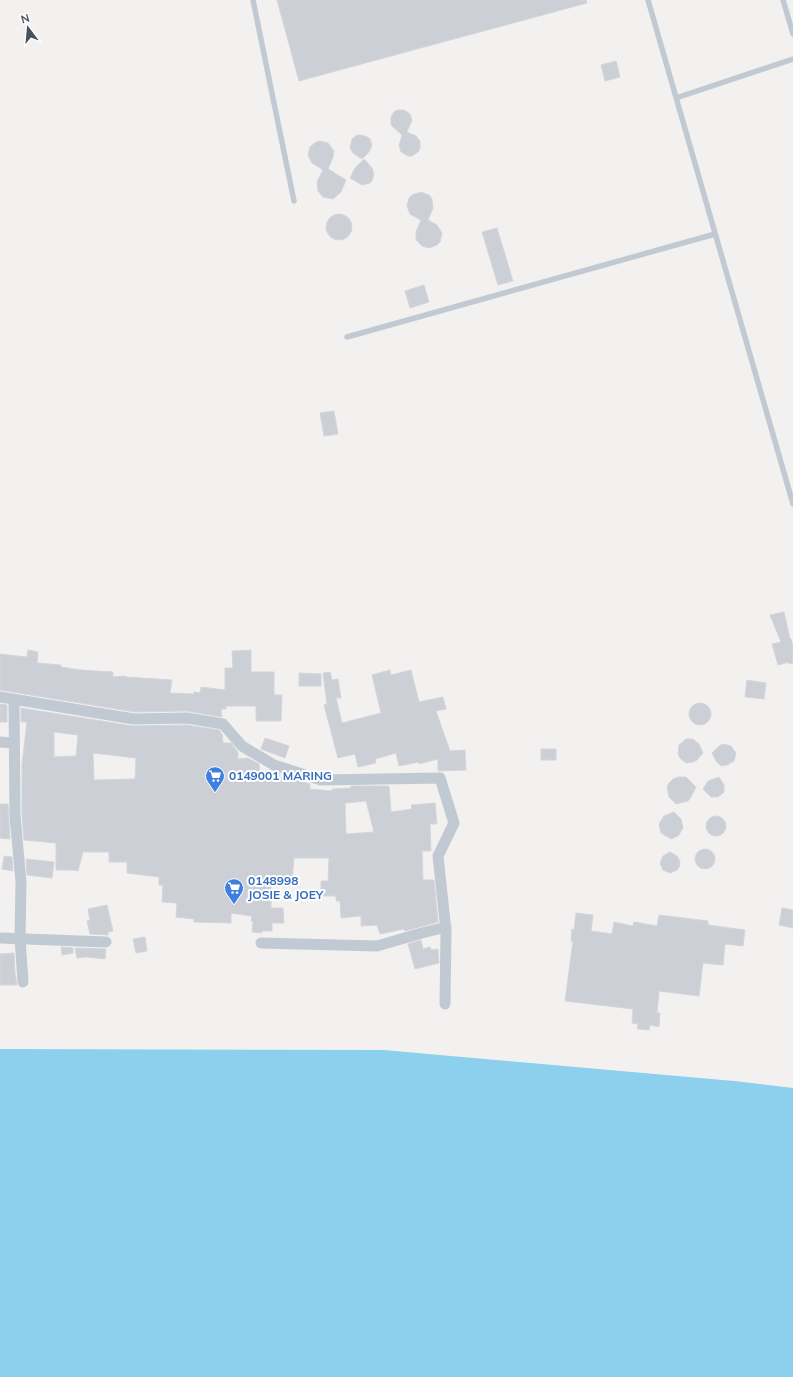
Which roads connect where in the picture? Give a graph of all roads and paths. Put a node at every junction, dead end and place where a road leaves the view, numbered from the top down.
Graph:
1 (253, 0) edge
2 (648, 0) edge
3 (783, 0) edge
4 (793, 34) edge
5 (793, 60) edge
6 (676, 98) junction
7 (294, 201) dead end
8 (715, 234) junction
9 (348, 337) dead end
10 (793, 504) edge
11 (0, 697) edge
12 (14, 699) junction
13 (0, 742) edge
14 (14, 743) junction
15 (446, 927) junction
16 (0, 938) edge
17 (20, 938) junction
18 (106, 942) dead end
19 (261, 943) dead end
20 (23, 982) dead end
21 (445, 1004) dead end

1 - 7 lane
2 - 6 lane
3 - 4 lane
5 - 6 lane
6 - 8 lane
8 - 9 lane
8 - 10 lane
11 - 12 street
12 - 14 street
12 - 15 street
13 - 14 street
14 - 17 street
15 - 19 street
15 - 21 street
16 - 17 street
17 - 18 street
17 - 20 street

